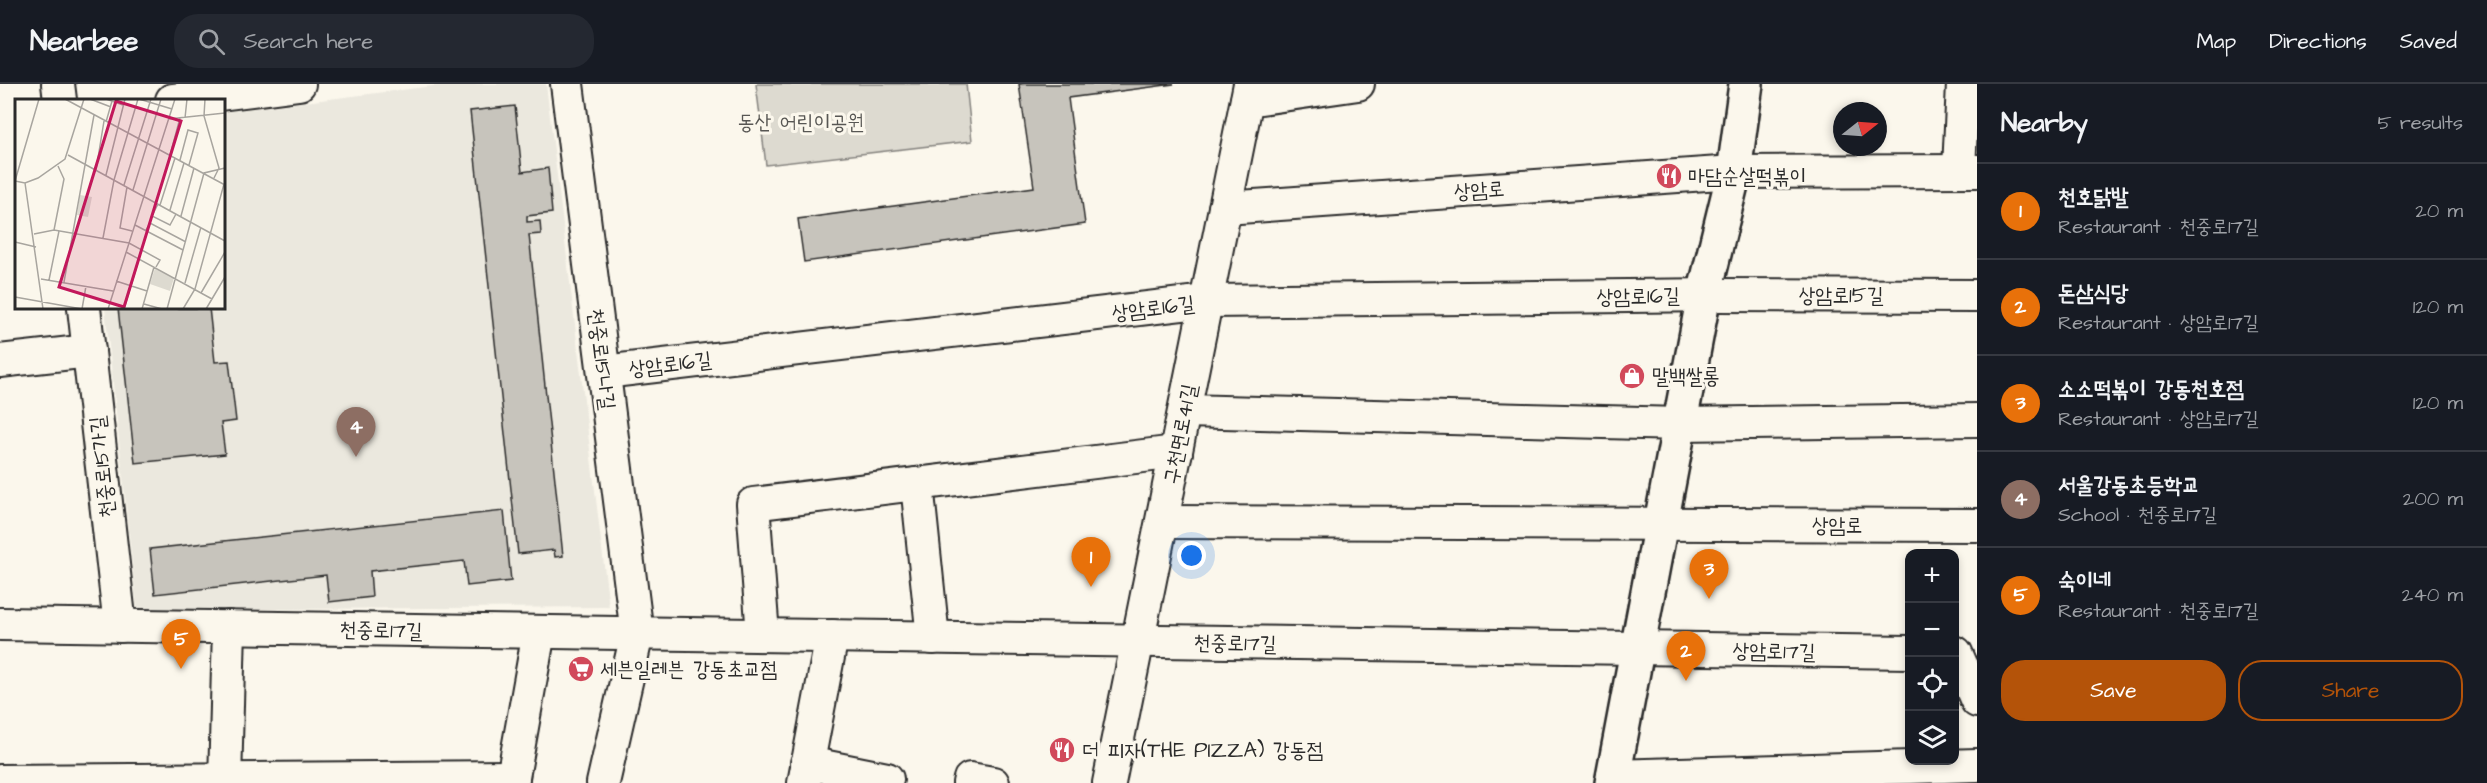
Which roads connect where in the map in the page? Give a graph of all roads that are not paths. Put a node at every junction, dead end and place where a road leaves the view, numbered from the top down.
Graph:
1 (58, 84) edge
2 (299, 84) edge
3 (567, 84) edge
4 (1358, 84) edge
5 (1746, 84) edge
6 (1963, 84) edge
7 (1248, 92) edge
8 (60, 99) edge
9 (180, 99) edge
10 (1968, 170) edge
11 (1734, 172) junction
12 (1225, 208) junction
13 (1704, 295) junction
14 (1977, 296) edge
15 (1207, 301) junction
16 (84, 309) edge
17 (89, 351) junction
18 (0, 361) edge
19 (604, 372) junction
20 (1185, 411) junction
21 (1977, 420) edge
22 (1680, 424) junction
23 (1176, 452) junction
24 (917, 484) junction
25 (1163, 522) junction
26 (1661, 525) junction
27 (1977, 525) edge
28 (0, 624) edge
29 (120, 626) junction
30 (229, 627) junction
31 (539, 632) junction
32 (637, 634) junction
33 (762, 636) junction
34 (832, 636) junction
35 (933, 638) junction
36 (1139, 641) junction
37 (1638, 649) junction
38 (1905, 652) edge
39 (1963, 653) edge
40 (1977, 701) edge
41 (1977, 765) edge
42 (806, 773) edge
43 (512, 780) edge
44 (1613, 780) edge
45 (0, 781) edge
46 (225, 781) edge
47 (603, 783) edge
48 (886, 783) edge
49 (1109, 783) edge

1 - 8 street
2 - 9 street
3 - 19 street, 천중로15나길
4 - 7 street
5 - 11 street
6 - 10 street
7 - 12 street, 구천면로41길
10 - 11 street, 상암로
11 - 12 street, 상암로
11 - 13 street
12 - 15 street, 구천면로41길
13 - 14 street, 상암로15길
13 - 15 street, 상암로16길
13 - 22 street
15 - 19 street, 상암로16길
15 - 20 street, 구천면로41길
16 - 17 street, 천중로15가길
17 - 18 street
17 - 29 street, 천중로15가길
19 - 32 street, 천중로15나길
20 - 22 street
20 - 23 street, 구천면로41길
21 - 22 street
22 - 26 street
23 - 24 street
23 - 25 street, 구천면로41길
24 - 33 street
24 - 35 street
25 - 26 street, 상암로
25 - 36 street, 구천면로41길
26 - 27 street, 상암로
26 - 37 street
28 - 29 street, 천중로17길
29 - 30 street, 천중로17길
30 - 31 street, 천중로17길
30 - 46 street
31 - 32 street, 천중로17길
31 - 43 street
32 - 33 street, 천중로17길
32 - 47 street
33 - 34 street, 천중로17길
34 - 35 street, 천중로17길
34 - 42 street
35 - 36 street, 천중로17길
36 - 37 street, 천중로17길
36 - 49 street, 구천면로41길
37 - 38 street, 상암로17길
37 - 44 street
39 - 40 street
41 - 44 street
42 - 48 street
43 - 46 street
45 - 46 street

